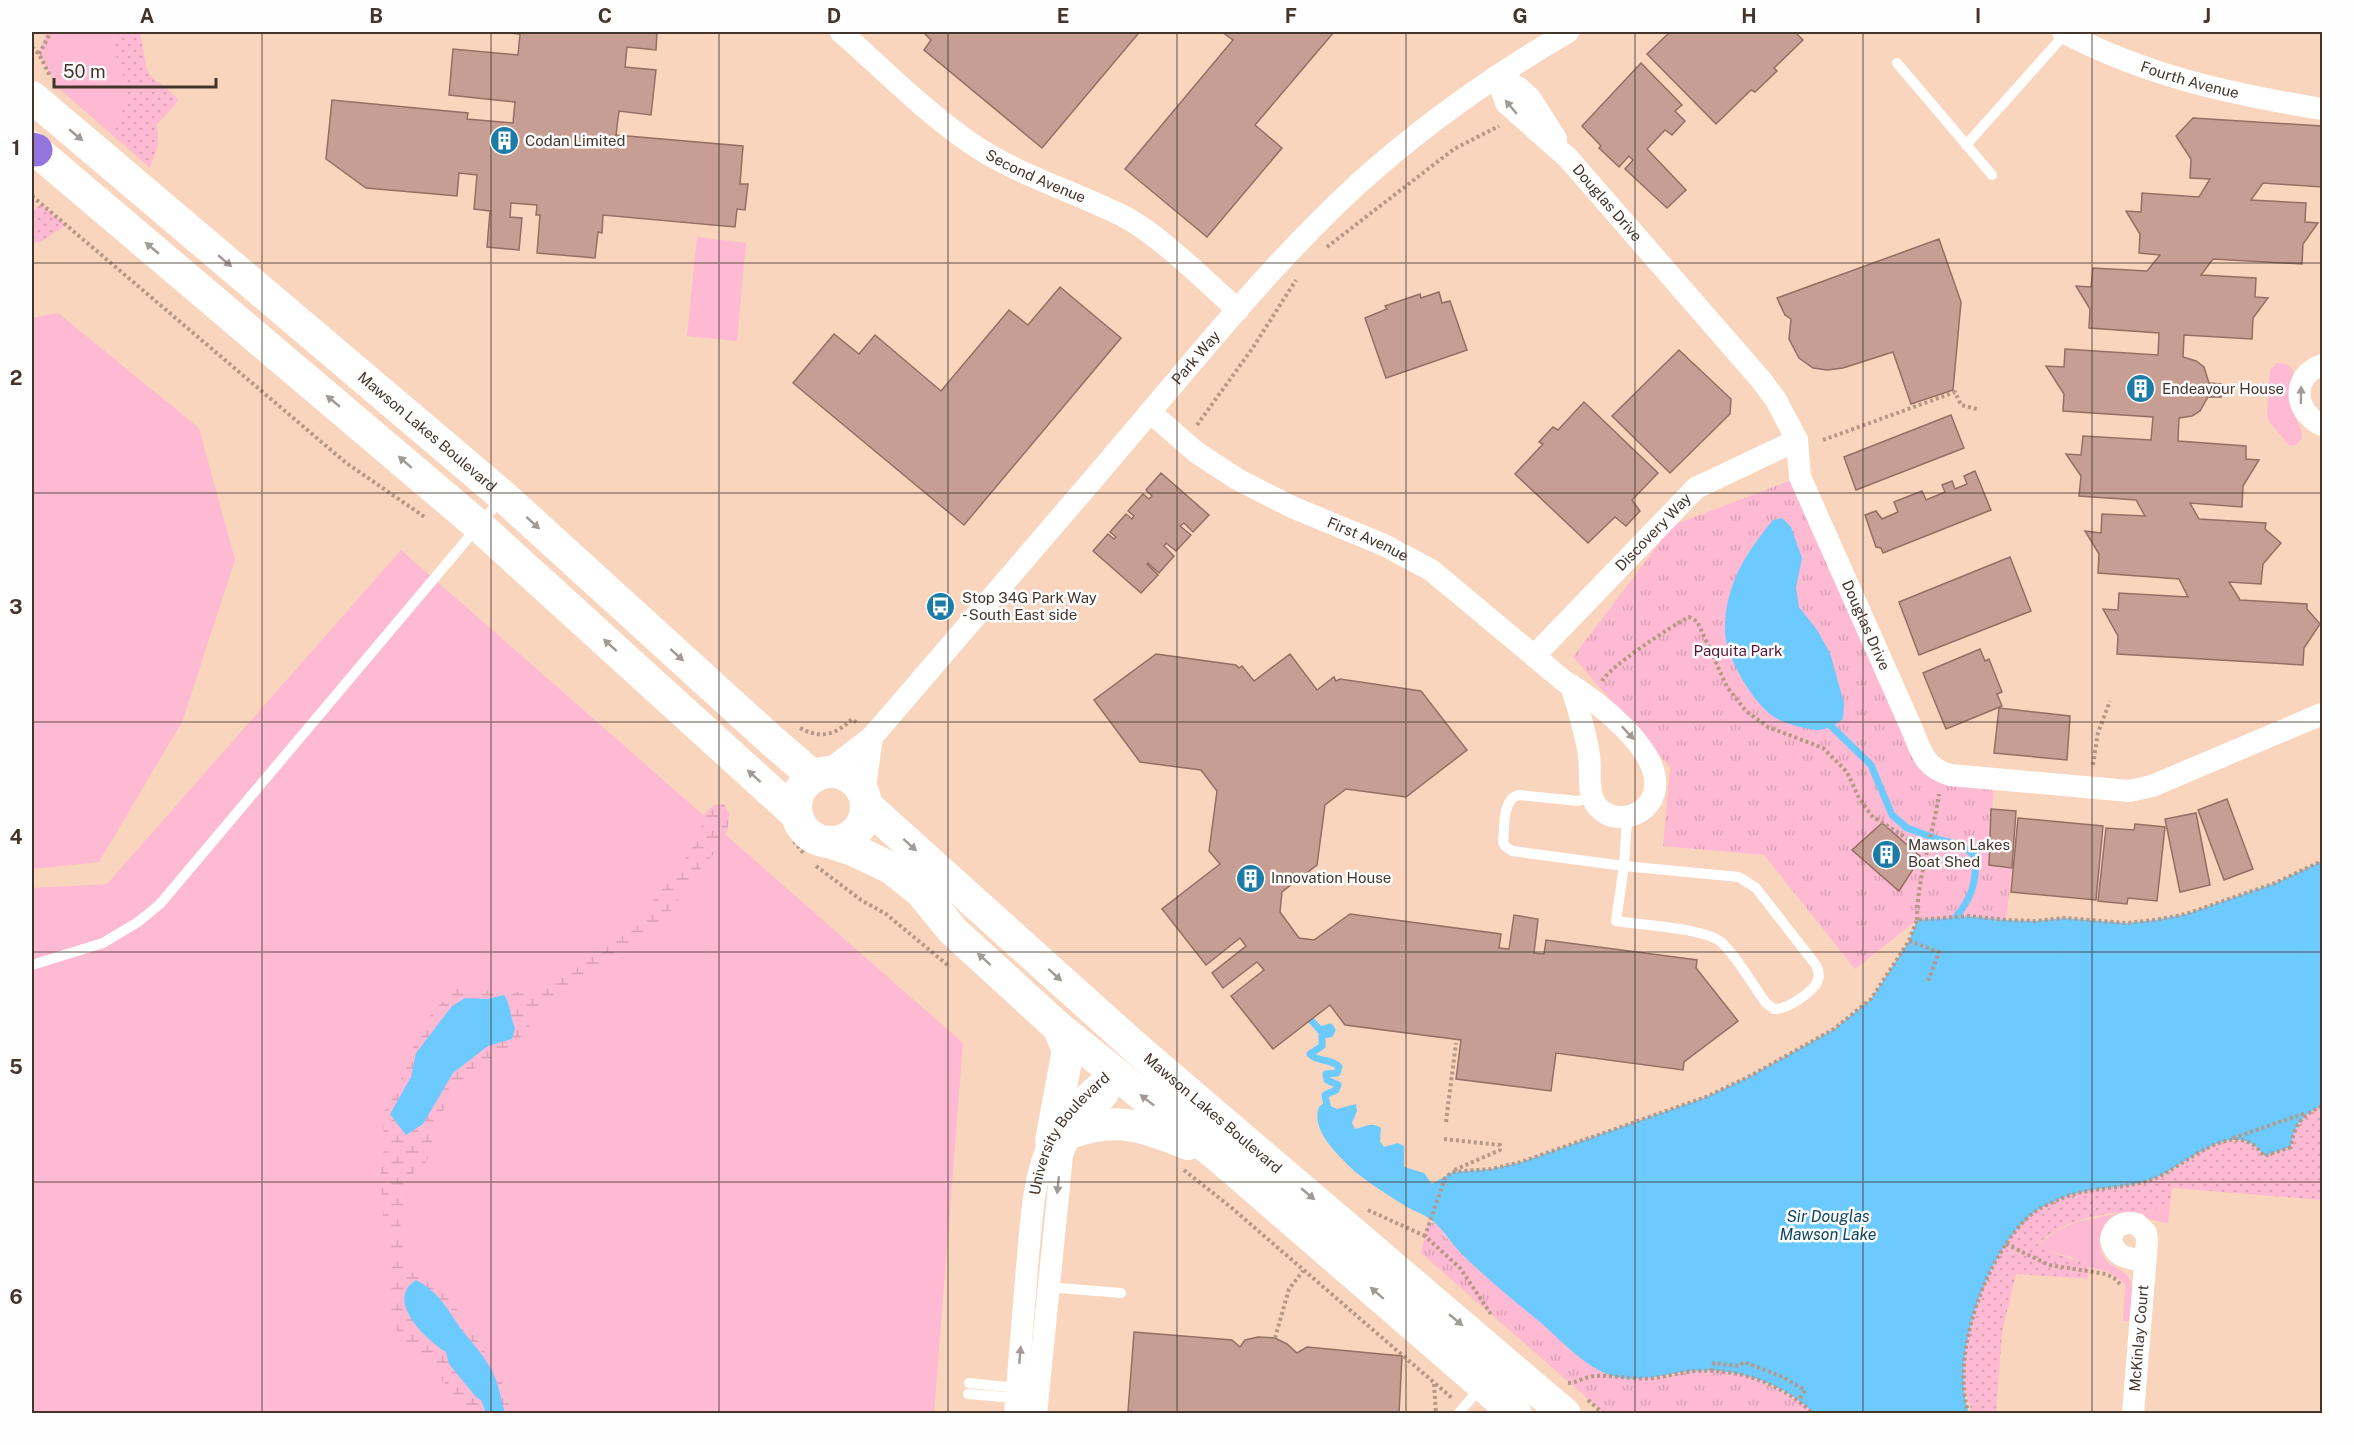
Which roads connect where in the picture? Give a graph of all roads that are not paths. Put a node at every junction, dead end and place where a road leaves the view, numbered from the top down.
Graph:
1 (841, 32) edge
2 (1569, 32) edge
3 (2064, 32) edge
4 (1897, 63) dead end
5 (1497, 76) junction
6 (32, 97) edge
7 (2322, 109) edge
8 (1966, 145) junction
9 (33, 148) edge
10 (1992, 175) dead end
11 (1238, 310) junction
12 (2322, 365) edge
13 (1150, 412) junction
14 (2322, 424) edge
15 (1797, 440) junction
16 (503, 496) junction
17 (479, 526) junction
18 (1534, 656) junction
19 (1571, 685) junction
20 (2322, 714) edge
21 (872, 737) junction
22 (820, 775) junction
23 (1592, 797) junction
24 (865, 800) junction
25 (797, 815) junction
26 (1627, 818) junction
27 (830, 842) junction
28 (1624, 866) junction
29 (32, 965) edge
30 (1058, 1027) junction
31 (1136, 1047) junction
32 (1112, 1072) junction
33 (1063, 1136) junction
34 (1220, 1157) junction
35 (2145, 1261) dead end
36 (1047, 1287) junction
37 (1121, 1293) dead end
38 (1483, 1384) junction
39 (968, 1389) dead end
40 (1016, 1400) edge
41 (1036, 1413) edge
42 (1458, 1413) edge
43 (1516, 1413) edge
44 (1565, 1413) edge
45 (2133, 1413) edge

1 - 11 street, Second Avenue
2 - 5 street, Park Way
3 - 7 street, Fourth Avenue
3 - 8 lane
4 - 8 lane
5 - 11 street, Park Way
5 - 15 street, Douglas Drive
6 -> 16 street, Mawson Lakes Boulevard
8 - 10 lane
17 -> 9 street
11 - 13 street, Park Way
14 -> 12 street
13 - 18 street, First Avenue
13 - 21 street, Park Way
15 - 18 street, Discovery Way
15 - 20 street, Douglas Drive
16 - 17 lane
16 -> 22 street, Mawson Lakes Boulevard
25 -> 17 street
17 - 29 lane
18 - 19 street, First Avenue
19 - 23 street
19 -> 26 street, First Avenue
21 - 22 street, Park Way
21 - 24 street
22 - 24 street
22 - 25 street
23 - 26 street
23 - 28 lane
24 - 27 street
24 -> 31 street, Mawson Lakes Boulevard
25 - 27 street
26 - 28 lane
30 -> 27 street, Mawson Lakes Boulevard
28 - 28 lane
30 - 32 street, Mawson Lakes Boulevard
30 - 33 street
31 - 32 street
31 -> 44 street, Mawson Lakes Boulevard
32 - 33 street, University Boulevard
34 -> 32 street, Mawson Lakes Boulevard
33 - 34 street
33 -> 36 street, University Boulevard
40 -> 33 street, University Boulevard
38 -> 34 street, Mawson Lakes Boulevard
35 - 45 street, McKinlay Court
36 - 37 lane
36 - 41 street, University Boulevard
38 - 42 lane
38 - 43 street, Mawson Lakes Boulevard
39 - 40 lane

